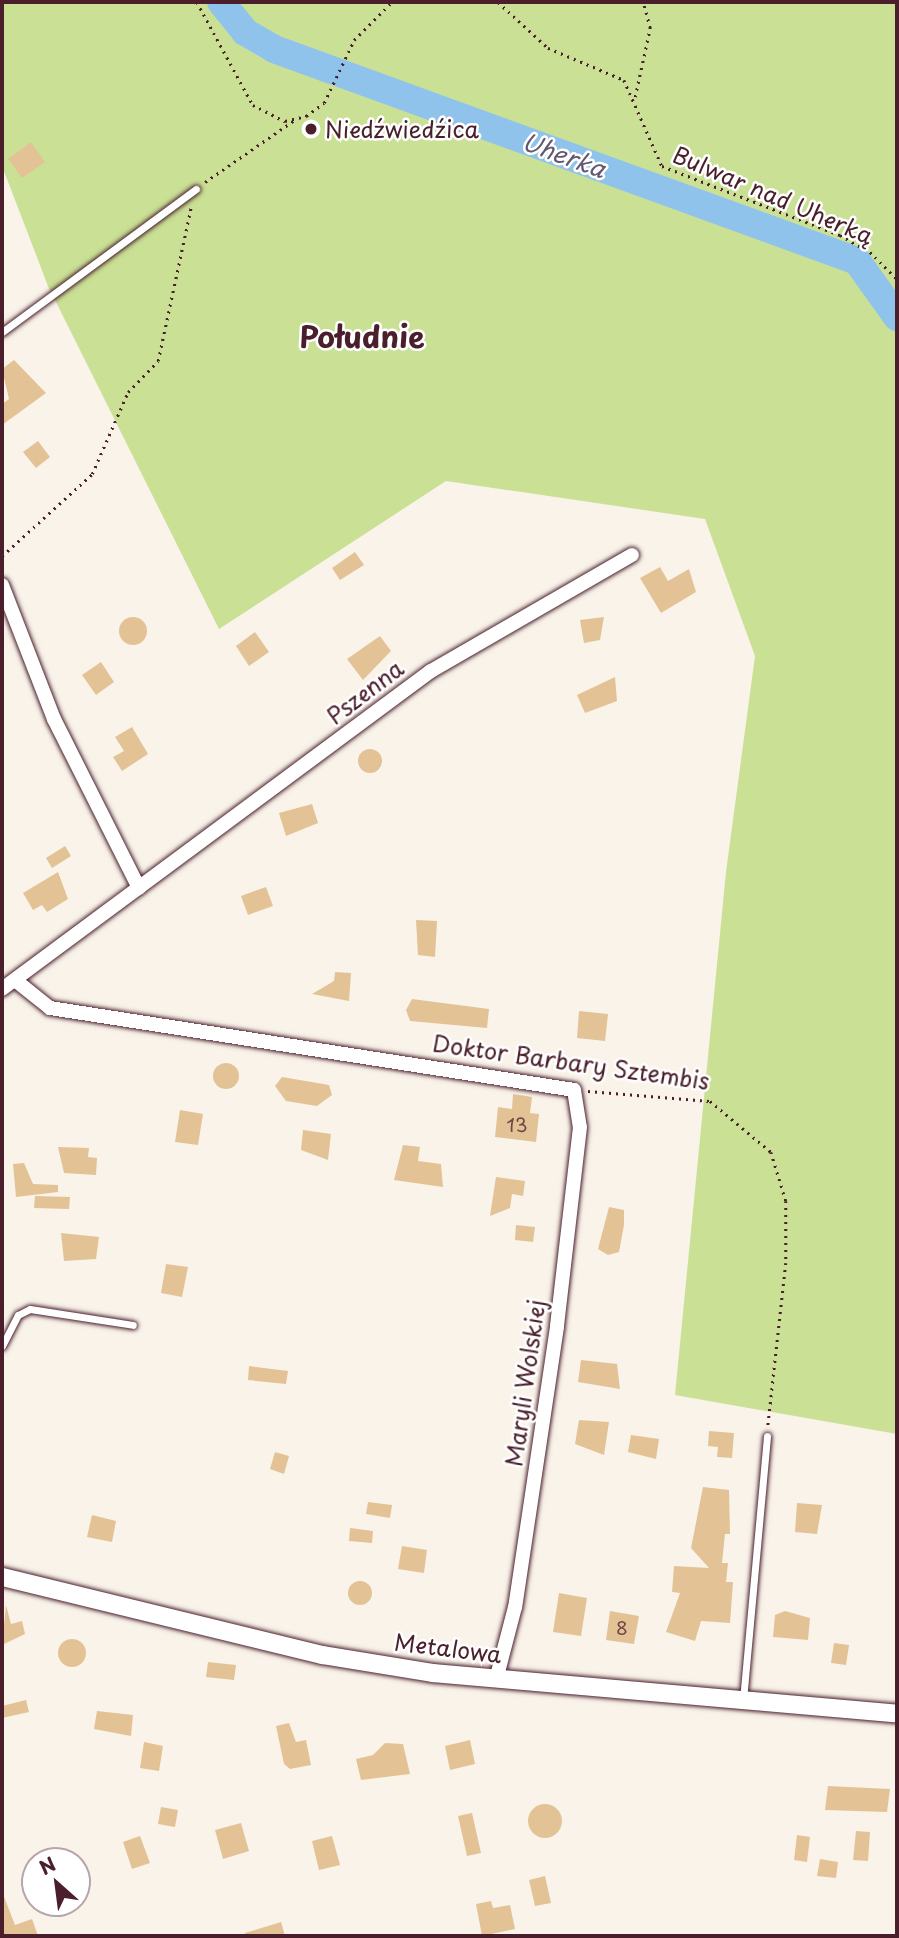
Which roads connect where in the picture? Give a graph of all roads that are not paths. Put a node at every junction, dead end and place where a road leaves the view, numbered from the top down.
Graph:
1 (196, 189) road end
2 (2, 332) edge
3 (632, 555) dead end
4 (2, 584) edge
5 (139, 888) junction
6 (15, 980) junction
7 (2, 989) edge
8 (574, 1090) joint
9 (134, 1325) dead end
10 (2, 1346) edge
11 (767, 1436) road end
12 (2, 1577) edge
13 (496, 1680) junction
14 (743, 1704) junction
15 (897, 1714) edge

1 - 2 lane
3 - 5 street, Pszenna
4 - 5 street
5 - 6 street, Pszenna
6 - 7 street, Pszenna
6 - 8 street, Doktor Barbary Sztembis
8 - 13 street, Maryli Wolskiej
9 - 10 lane
11 - 14 lane
12 - 13 street, Metalowa
13 - 14 street, Metalowa
14 - 15 street, Metalowa

